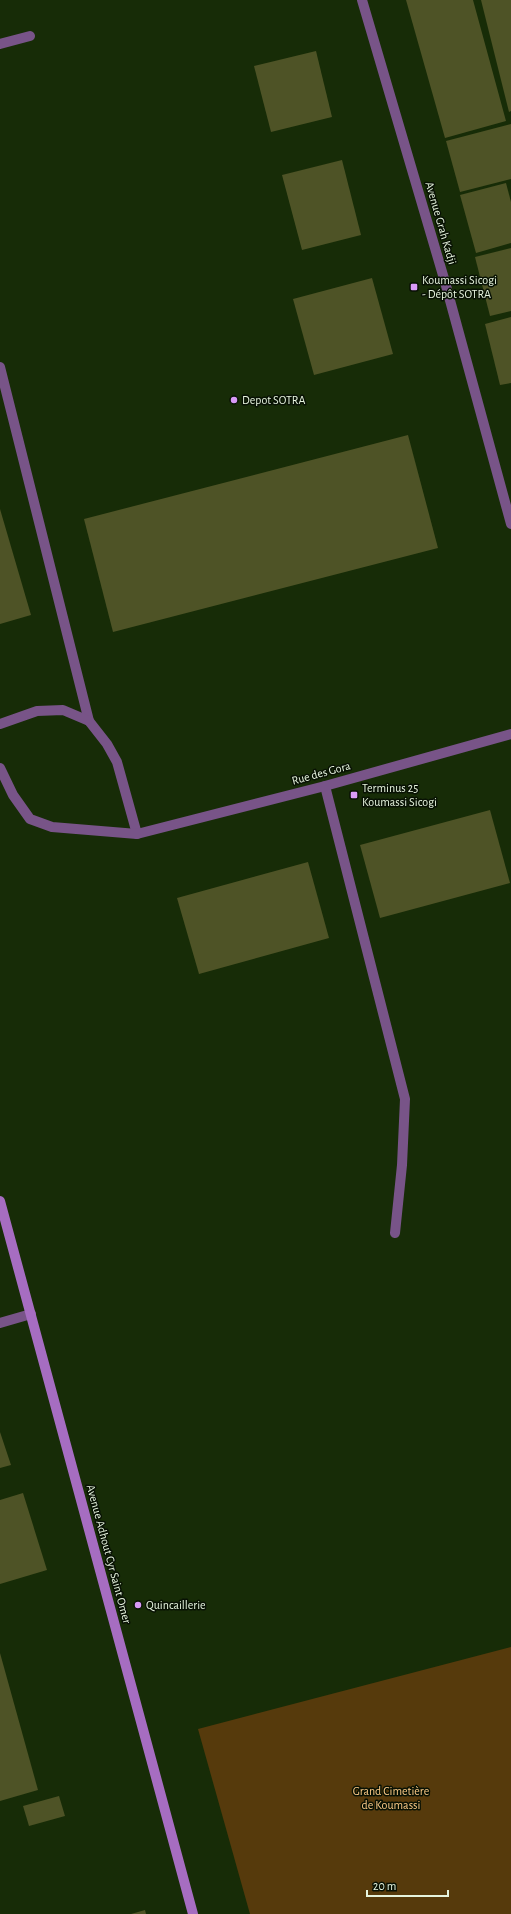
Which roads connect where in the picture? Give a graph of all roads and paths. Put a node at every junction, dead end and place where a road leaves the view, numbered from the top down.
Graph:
1 (362, 0) edge
2 (30, 36) dead end
3 (0, 44) edge
4 (0, 367) edge
5 (511, 524) edge
6 (89, 721) junction
7 (0, 724) edge
8 (511, 734) edge
9 (0, 768) edge
10 (326, 786) junction
11 (138, 834) junction
12 (0, 1201) edge
13 (395, 1233) dead end
14 (31, 1314) junction
15 (0, 1323) edge
16 (193, 1914) edge

1 - 5 street, Avenue Grah Kadji
2 - 3 street
4 - 6 street
6 - 7 street
6 - 11 street
8 - 10 street, Rue des Gora
9 - 11 street, Rue des Gora
10 - 11 street, Rue des Gora
10 - 13 street
12 - 14 street, Avenue Adhout Cyr Saint Omer
14 - 15 street
14 - 16 street, Avenue Adhout Cyr Saint Omer

